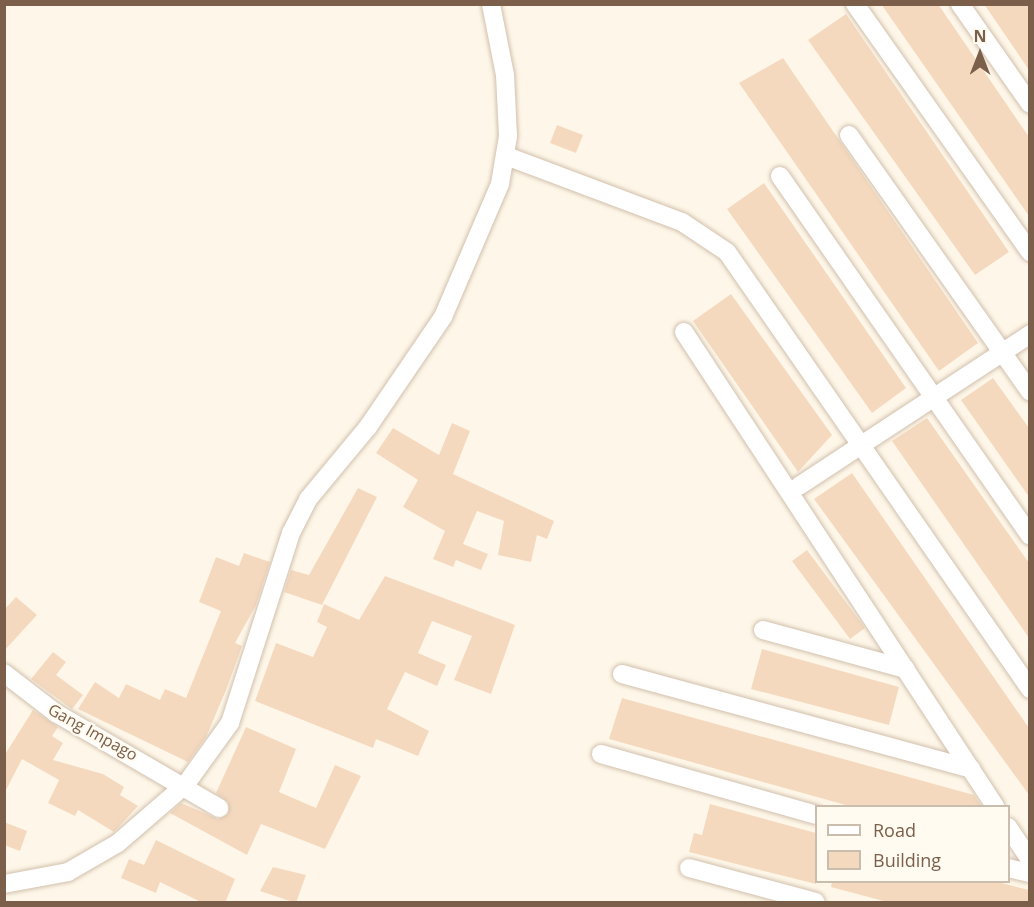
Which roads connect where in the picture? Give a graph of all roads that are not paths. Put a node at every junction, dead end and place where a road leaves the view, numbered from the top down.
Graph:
1 (491, 4) edge
2 (855, 4) edge
3 (960, 4) edge
4 (1029, 104) edge
5 (849, 135) dead end
6 (509, 157) junction
7 (780, 176) dead end
8 (1029, 252) edge
9 (684, 332) dead end
10 (1029, 334) edge
11 (1003, 352) junction
12 (1029, 392) edge
13 (933, 399) junction
14 (862, 447) junction
15 (799, 486) dead end
16 (1029, 537) edge
17 (763, 630) dead end
18 (906, 669) junction
19 (622, 674) dead end
20 (7, 682) edge
21 (1029, 688) edge
22 (601, 754) dead end
23 (970, 769) junction
24 (186, 784) junction
25 (994, 805) edge
26 (219, 808) dead end
27 (815, 815) edge
28 (1010, 830) edge
29 (1029, 860) edge
30 (689, 868) dead end
31 (1010, 868) edge
32 (1029, 873) edge
33 (4, 884) edge
34 (816, 903) edge

1 - 6 street
2 - 8 street
3 - 4 street
5 - 11 street
6 - 14 street
6 - 24 street
7 - 13 street
9 - 18 street
10 - 11 street
11 - 12 street
11 - 13 street
13 - 14 street
13 - 16 street
14 - 15 street
14 - 21 street
17 - 18 street
18 - 23 street
19 - 23 street
20 - 24 street, Gang Impago
22 - 27 street
23 - 25 street
24 - 26 street, Gang Impago
24 - 33 street
28 - 29 street
30 - 34 street
31 - 32 street

